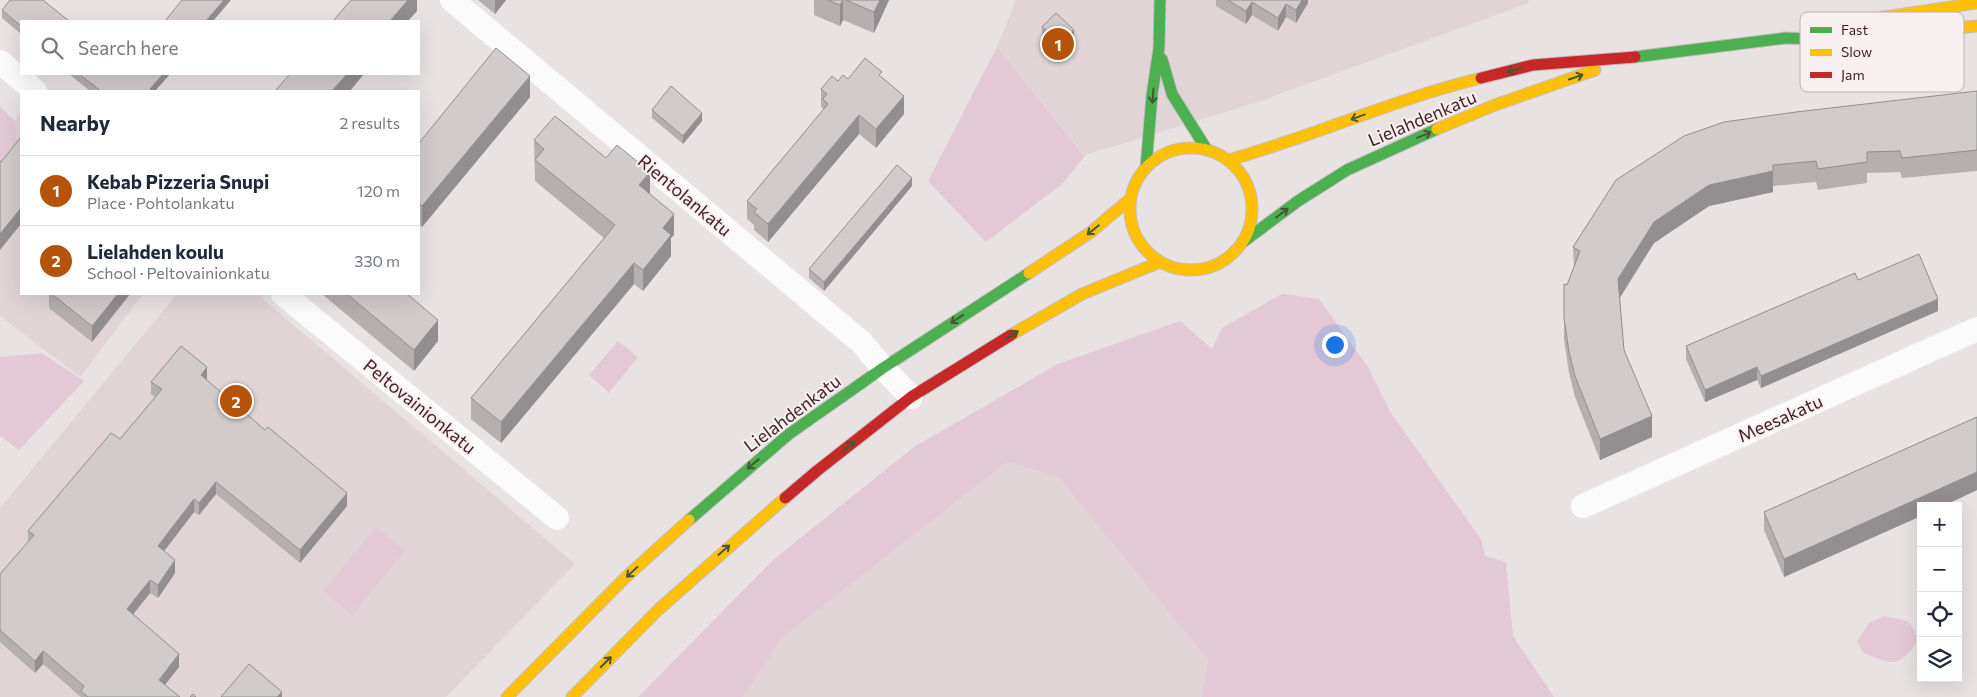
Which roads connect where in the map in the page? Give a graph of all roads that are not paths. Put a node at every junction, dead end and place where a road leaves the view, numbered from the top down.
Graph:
1 (452, 0) edge
2 (1160, 0) edge
3 (1977, 3) edge
4 (1915, 12) edge
5 (1977, 26) edge
6 (1964, 27) edge
7 (1800, 34) edge
8 (1786, 38) junction
9 (1800, 39) edge
10 (1159, 48) junction
11 (1632, 57) junction
12 (0, 62) edge
13 (34, 90) edge
14 (1206, 150) junction
15 (1229, 160) junction
16 (1146, 167) junction
17 (1130, 199) junction
18 (1243, 242) junction
19 (1160, 262) junction
20 (284, 295) edge
21 (1977, 329) edge
22 (883, 368) junction
23 (911, 397) junction
24 (1583, 506) dead end
25 (557, 518) dead end
26 (511, 696) edge
27 (572, 697) edge

1 - 22 street, Rientolankatu
2 - 10 main road
3 - 4 main road
5 - 6 main road, Lielahdenkatu
7 - 8 main road, Lielahdenkatu
8 - 9 main road, Lielahdenkatu
8 - 11 main road, Lielahdenkatu
10 - 14 main road
10 -> 16 main road
11 -> 15 main road, Lielahdenkatu
18 -> 11 main road, Lielahdenkatu
12 - 13 street
14 - 15 main road
14 - 16 main road
15 - 18 main road
16 - 17 main road
17 - 19 main road
17 -> 22 main road, Lielahdenkatu
18 - 19 main road
23 -> 19 main road
20 - 25 street, Peltovainionkatu
21 - 24 street, Meesakatu
22 - 23 street, Rientolankatu
22 -> 26 main road, Lielahdenkatu
27 -> 23 main road

